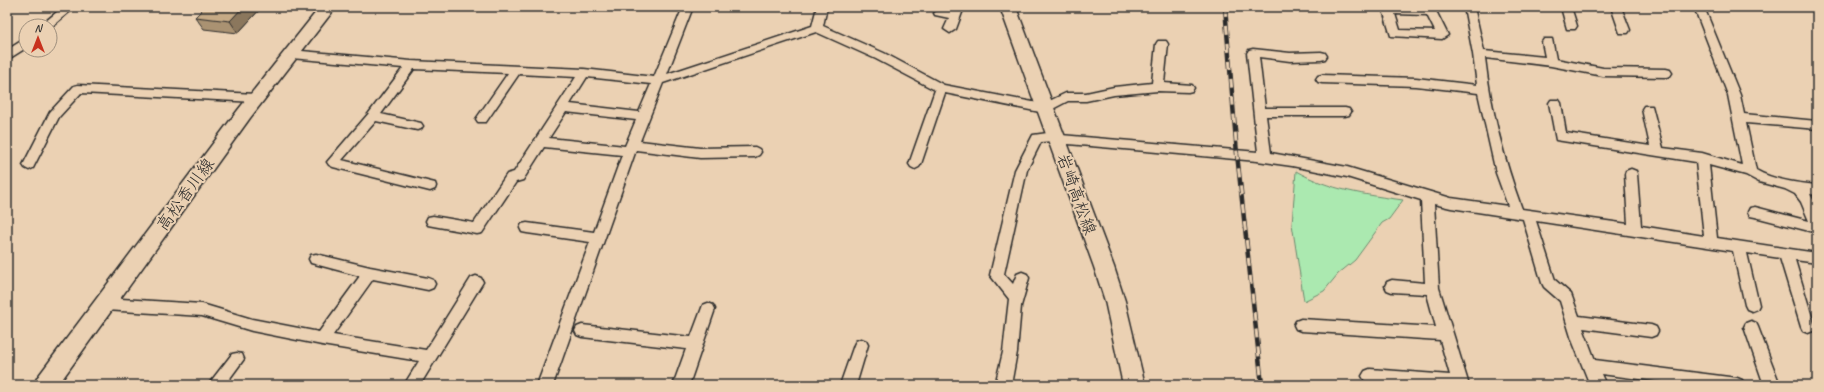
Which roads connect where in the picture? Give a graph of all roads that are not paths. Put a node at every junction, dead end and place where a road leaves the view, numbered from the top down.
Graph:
1 (70, 7) edge
2 (328, 7) edge
3 (688, 7) edge
4 (822, 7) edge
5 (1008, 7) edge
6 (1469, 7) edge
7 (1566, 7) edge
8 (1616, 7) edge
9 (1699, 7) edge
10 (1430, 9) edge
11 (957, 11) edge
12 (938, 13) dead end
13 (56, 18) edge
14 (1571, 26) dead end
15 (817, 28) junction
16 (950, 29) dead end
17 (1624, 30) dead end
18 (1548, 42) dead end
19 (1162, 44) dead end
20 (18, 48) edge
21 (291, 54) junction
22 (1479, 54) junction
23 (7, 56) edge
24 (1321, 56) dead end
25 (1551, 62) junction
26 (411, 65) junction
27 (516, 70) junction
28 (584, 73) junction
29 (1666, 73) dead end
30 (1322, 79) dead end
31 (657, 81) junction
32 (1158, 87) junction
33 (941, 88) junction
34 (1188, 88) dead end
35 (1483, 90) junction
36 (256, 98) junction
37 (1555, 103) dead end
38 (562, 107) junction
39 (1045, 109) junction
40 (1648, 109) dead end
41 (1260, 112) junction
42 (1345, 112) dead end
43 (373, 116) junction
44 (643, 117) junction
45 (1739, 117) junction
46 (482, 119) dead end
47 (1813, 125) edge
48 (417, 126) dead end
49 (1817, 136) edge
50 (1056, 137) junction
51 (540, 142) junction
52 (631, 148) junction
53 (755, 152) dead end
54 (1658, 152) junction
55 (1265, 157) junction
56 (1702, 158) junction
57 (915, 164) dead end
58 (29, 165) dead end
59 (1750, 172) junction
60 (1631, 174) dead end
61 (430, 186) dead end
62 (1797, 188) junction
63 (1817, 190) edge
64 (1427, 197) junction
65 (1756, 212) dead end
66 (1523, 214) junction
67 (433, 222) dead end
68 (1817, 224) edge
69 (527, 228) dead end
70 (1817, 228) edge
71 (1634, 231) junction
72 (599, 238) junction
73 (1711, 243) junction
74 (1739, 247) junction
75 (1786, 254) junction
76 (1817, 258) edge
77 (316, 259) dead end
78 (370, 273) junction
79 (1022, 278) dead end
80 (476, 282) dead end
81 (428, 284) dead end
82 (1392, 286) dead end
83 (1432, 289) junction
84 (1016, 297) junction
85 (105, 304) junction
86 (1752, 304) dead end
87 (708, 309) dead end
88 (1573, 321) junction
89 (1301, 325) dead end
90 (1751, 327) dead end
91 (1808, 327) dead end
92 (1651, 331) dead end
93 (582, 332) dead end
94 (1446, 334) junction
95 (322, 339) junction
96 (696, 344) junction
97 (861, 345) dead end
98 (430, 357) junction
99 (237, 359) dead end
100 (1590, 366) junction
101 (1370, 376) dead end
102 (46, 385) edge
103 (216, 385) edge
104 (412, 385) edge
105 (545, 385) edge
106 (681, 385) edge
107 (850, 385) edge
108 (1003, 385) edge
109 (1134, 385) edge
110 (1598, 385) edge
111 (1737, 385) edge
112 (1772, 385) edge

1 - 13 street
2 - 21 main road, 高松香川線
3 - 31 street
4 - 15 street
5 - 39 main road, 岩崎高松線
6 - 22 street
7 - 14 street
8 - 17 street
9 - 45 street
10 - 10 street
11 - 12 street
11 - 16 street
15 - 31 street
15 - 33 street
18 - 25 street
19 - 32 street
20 - 23 street
21 - 26 street
21 - 36 main road, 高松香川線
22 - 25 street
22 - 35 street
24 - 41 street
25 - 29 street
26 - 27 street
26 - 43 street
27 - 28 street
27 - 46 street
28 - 31 street
28 - 38 street
30 - 35 street
31 - 44 street
32 - 34 street
32 - 39 street
33 - 39 street
33 - 57 street
35 - 66 street
36 - 58 street
36 - 85 main road, 高松香川線
37 - 54 street
38 - 44 street
38 - 51 street
39 - 50 main road, 岩崎高松線
40 - 54 street
41 - 42 street
41 - 55 street
43 - 48 street
43 - 61 street
44 - 52 street
45 - 47 street
45 - 59 street
47 - 49 street
50 - 55 street
50 - 84 street
50 - 109 main road, 岩崎高松線
51 - 52 street
51 - 67 street
52 - 53 street
52 - 72 street
54 - 56 street
55 - 64 street
56 - 59 street
56 - 73 street
59 - 62 street
60 - 71 street
62 - 63 street
62 - 68 street
64 - 66 street
64 - 83 street
65 - 70 street
66 - 71 street
66 - 88 street
69 - 72 street
71 - 73 street
72 - 105 street
73 - 74 street
74 - 75 street
74 - 86 street
75 - 76 street
75 - 91 street
77 - 78 street
78 - 81 street
78 - 95 street
79 - 84 street
80 - 98 street
82 - 83 street
83 - 94 street
84 - 108 street
85 - 95 street
85 - 102 main road, 高松香川線
87 - 96 street
88 - 92 street
88 - 100 street
89 - 94 street
90 - 112 street
93 - 96 street
94 - 101 street
95 - 98 street
96 - 106 street
97 - 107 street
98 - 104 street
99 - 103 street
100 - 110 street
100 - 111 street

